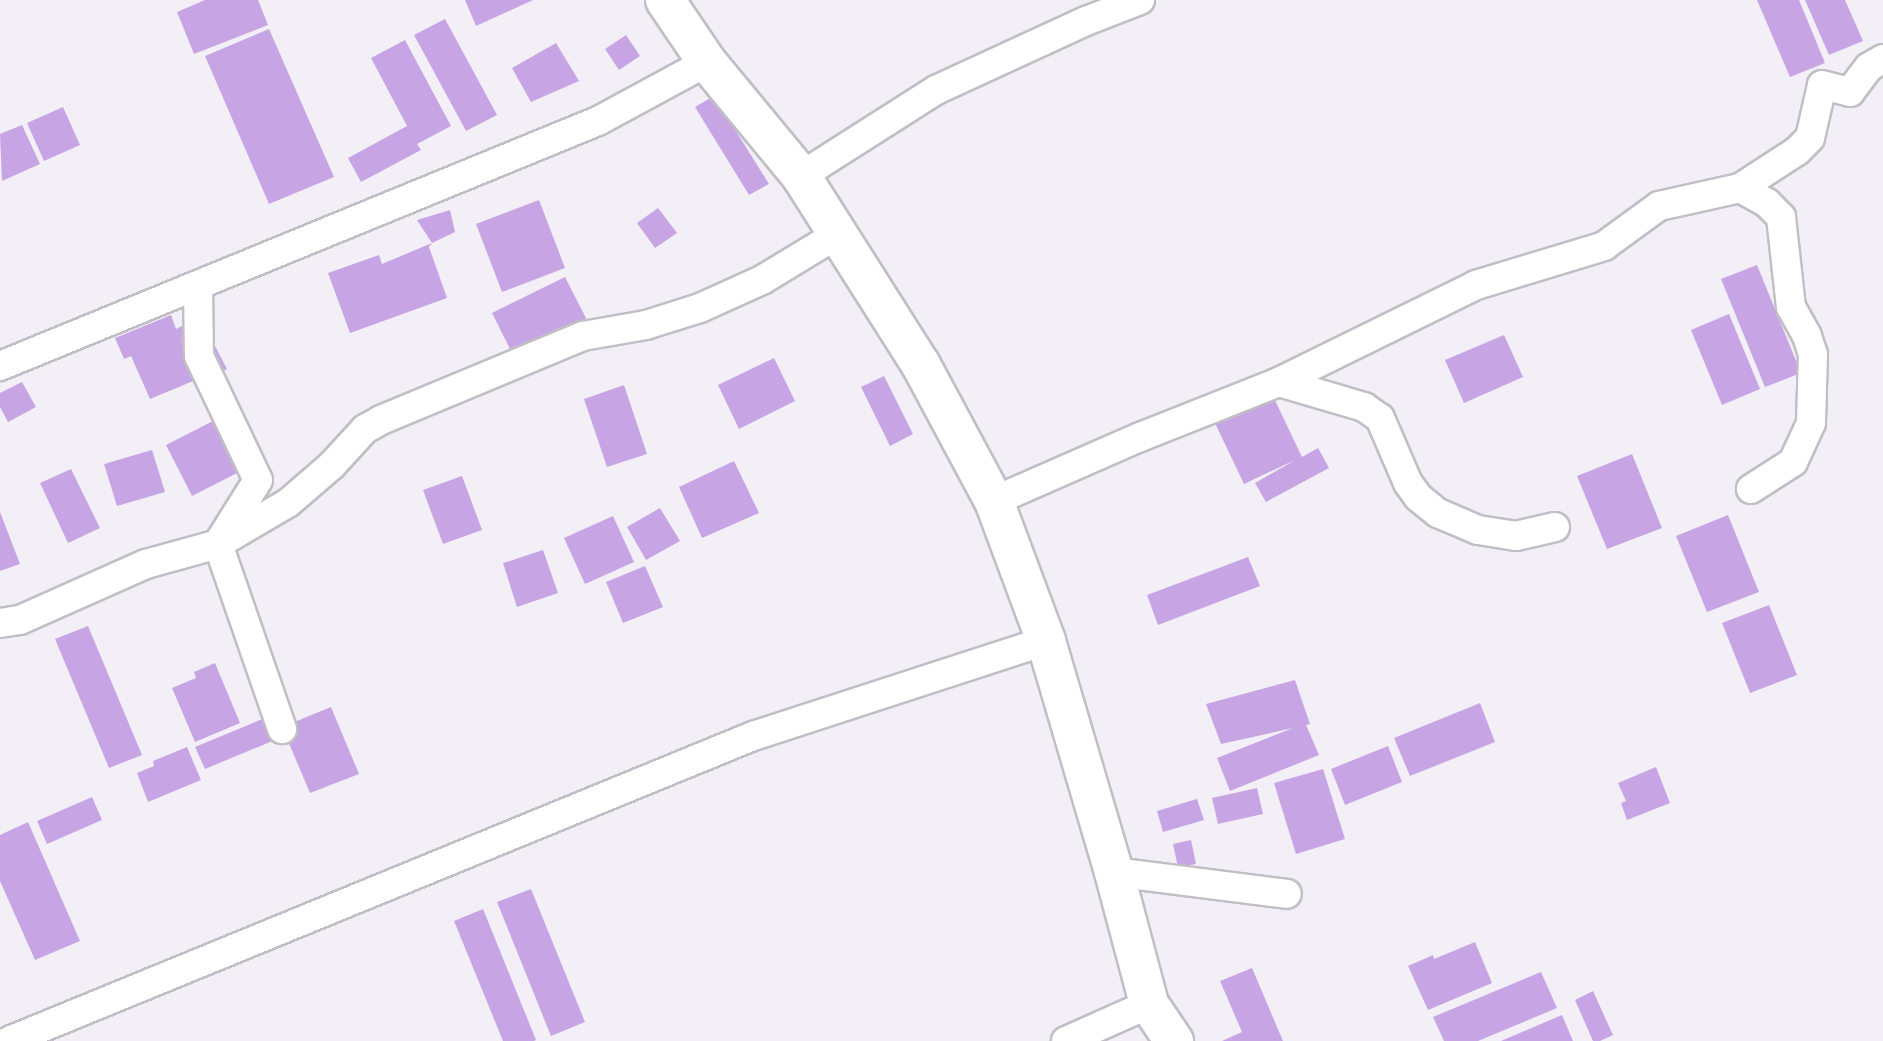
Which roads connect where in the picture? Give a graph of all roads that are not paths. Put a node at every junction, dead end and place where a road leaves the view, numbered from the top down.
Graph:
1 (665, 0) edge
2 (1140, 0) edge
3 (1883, 59) edge
4 (707, 62) junction
5 (801, 176) junction
6 (1740, 188) junction
7 (838, 234) junction
8 (198, 287) junction
9 (0, 366) edge
10 (1279, 382) junction
11 (1752, 489) dead end
12 (995, 501) junction
13 (1555, 527) dead end
14 (218, 544) junction
15 (0, 623) edge
16 (1045, 641) junction
17 (282, 729) dead end
18 (1114, 872) junction
19 (1287, 894) dead end
20 (1149, 1004) junction
21 (9, 1041) edge
22 (1066, 1041) edge
23 (1174, 1041) edge

1 - 4 street
2 - 5 street
3 - 6 street
4 - 5 street
4 - 8 street
5 - 7 street
6 - 10 street
6 - 11 street
7 - 12 street
7 - 14 street
8 - 9 street
8 - 14 street
10 - 12 street
10 - 13 street
12 - 16 street
14 - 15 street
14 - 17 street
16 - 18 street
16 - 21 street
18 - 19 street
18 - 20 street
20 - 22 street
20 - 23 street

